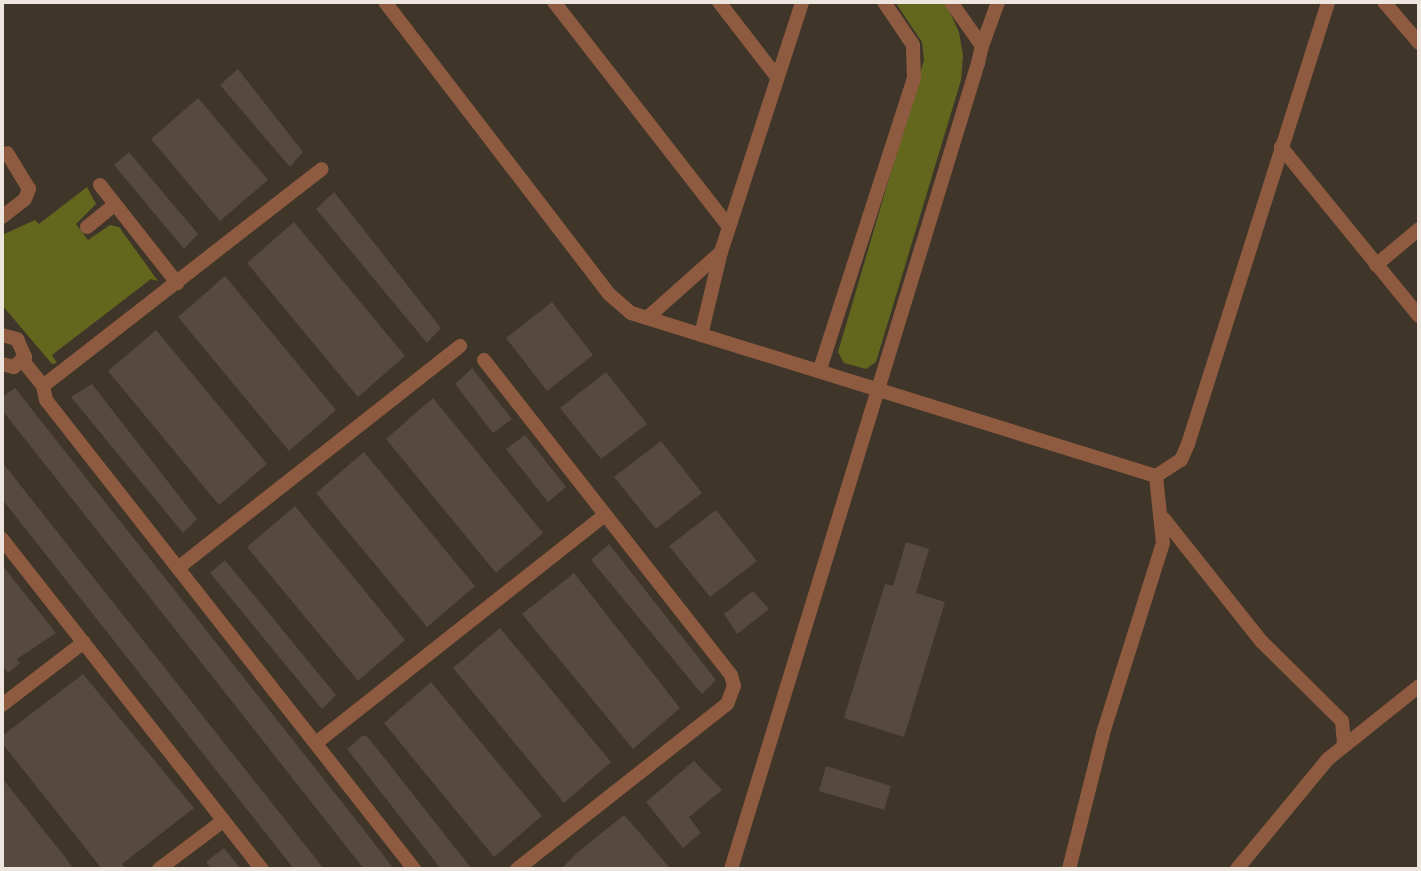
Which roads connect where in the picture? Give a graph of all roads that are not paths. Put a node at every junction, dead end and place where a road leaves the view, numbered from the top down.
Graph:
1 (385, 2) edge
2 (554, 2) edge
3 (719, 2) edge
4 (802, 2) edge
5 (884, 2) edge
6 (951, 2) edge
7 (998, 2) edge
8 (1328, 2) edge
9 (1384, 2) edge
10 (1419, 43) edge
11 (982, 46) junction
12 (777, 77) junction
13 (1281, 147) junction
14 (7, 153) dead end
15 (322, 169) dead end
16 (100, 185) dead end
17 (115, 204) junction
18 (2, 217) edge
19 (87, 227) dead end
20 (729, 227) junction
21 (1419, 229) edge
22 (721, 252) junction
23 (1376, 265) junction
24 (177, 283) junction
25 (1419, 316) edge
26 (647, 318) junction
27 (4, 332) edge
28 (701, 335) junction
29 (460, 346) dead end
30 (484, 360) dead end
31 (23, 361) junction
32 (2, 364) edge
33 (820, 369) junction
34 (43, 386) junction
35 (880, 389) junction
36 (1156, 476) junction
37 (605, 515) junction
38 (1164, 519) junction
39 (2, 539) edge
40 (178, 568) junction
41 (84, 642) junction
42 (1419, 686) edge
43 (2, 705) edge
44 (316, 743) junction
45 (1344, 744) junction
46 (223, 821) junction
47 (159, 869) edge
48 (262, 869) edge
49 (414, 869) edge
50 (517, 869) edge
51 (731, 869) edge
52 (1069, 869) edge
53 (1237, 869) edge

1 - 26 street
2 - 20 street
3 - 12 street
4 - 12 street
5 - 33 street
6 - 11 street
7 - 11 street
8 - 13 street
9 - 10 street
11 - 35 street
12 - 20 street
13 - 23 street
13 - 36 street
14 - 18 street
15 - 24 street
16 - 17 street
17 - 19 street
17 - 24 street
20 - 22 street
21 - 23 street
22 - 26 street
22 - 28 street
23 - 25 street
24 - 34 street
26 - 28 street
27 - 31 street
28 - 33 street
29 - 40 street
30 - 37 street
31 - 32 street
31 - 34 street
33 - 35 street
34 - 40 street
35 - 36 street
35 - 51 street
36 - 38 street
37 - 44 street
37 - 50 street
38 - 45 street
38 - 52 street
39 - 41 street
40 - 44 street
41 - 43 street
41 - 46 street
42 - 45 street
44 - 49 street
45 - 53 street
46 - 47 street
46 - 48 street

